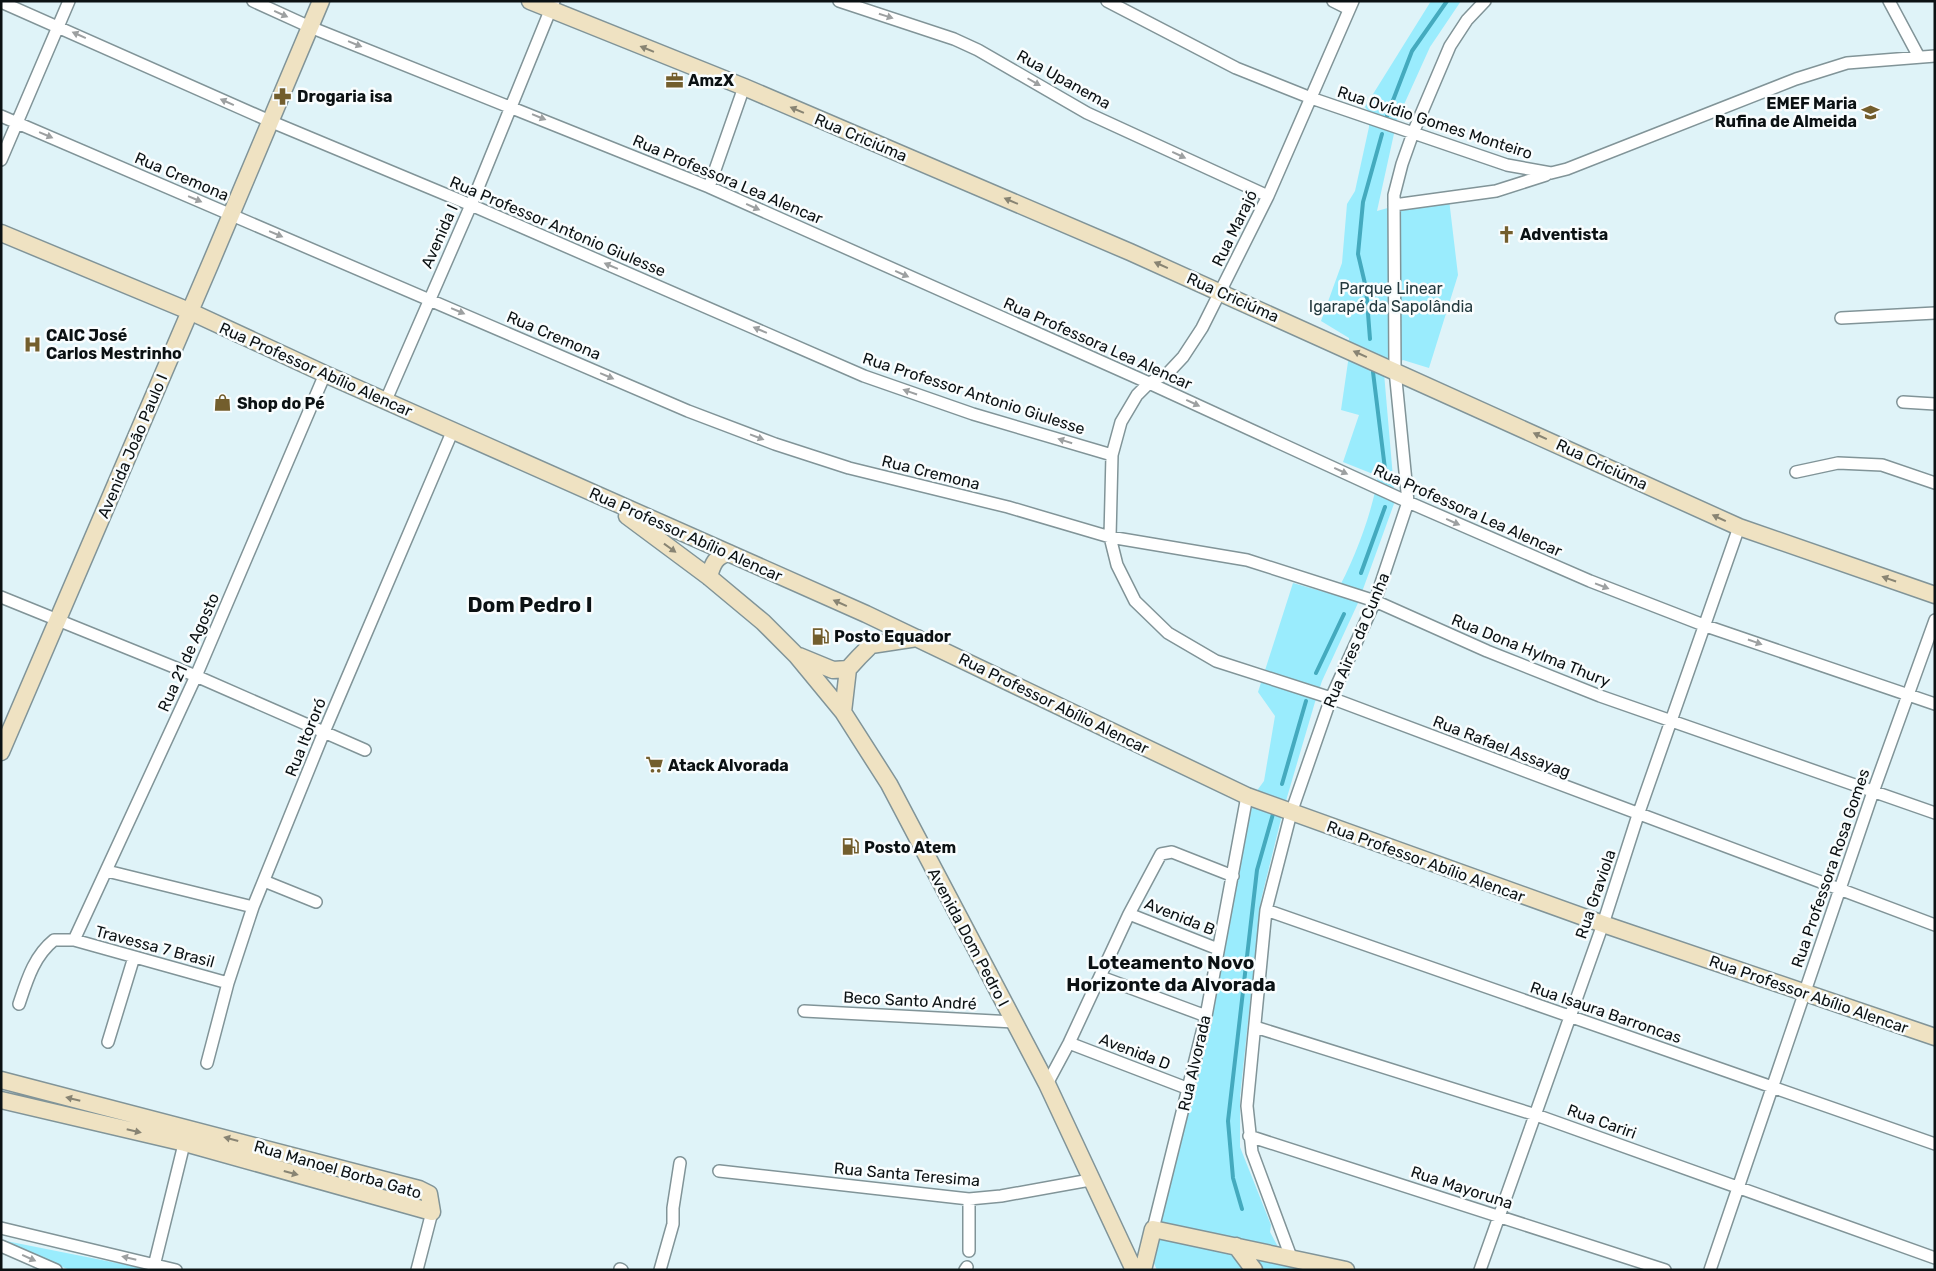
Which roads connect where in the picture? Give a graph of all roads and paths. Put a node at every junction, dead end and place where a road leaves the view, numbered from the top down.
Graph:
1 (69, 1) edge
2 (253, 1) edge
3 (321, 1) edge
4 (530, 1) edge
5 (839, 1) edge
6 (1107, 1) edge
7 (1333, 1) edge
8 (1485, 1) edge
9 (1889, 1) edge
10 (1, 2) edge
11 (1351, 5) edge
12 (552, 6) edge
13 (58, 26) junction
14 (310, 27) junction
15 (1935, 56) edge
16 (1919, 57) junction
17 (744, 88) junction
18 (1311, 98) junction
19 (510, 106) junction
20 (1, 116) edge
21 (17, 122) junction
22 (272, 122) junction
23 (1413, 133) junction
24 (1, 160) edge
25 (1551, 173) junction
26 (709, 187) junction
27 (1268, 196) junction
28 (471, 205) junction
29 (1394, 205) junction
30 (231, 215) junction
31 (1, 233) edge
32 (1222, 292) junction
33 (429, 299) junction
34 (189, 311) junction
35 (1935, 314) edge
36 (1841, 318) dead end
37 (1395, 370) junction
38 (324, 374) junction
39 (1149, 383) junction
40 (386, 400) junction
41 (1903, 402) dead end
42 (1935, 404) edge
43 (453, 430) junction
44 (1112, 455) junction
45 (1796, 472) dead end
46 (1935, 483) edge
47 (603, 498) junction
48 (1408, 502) junction
49 (1739, 528) junction
50 (1110, 537) junction
51 (729, 553) junction
52 (710, 576) junction
53 (1935, 595) edge
54 (1, 597) edge
55 (1375, 601) junction
56 (866, 614) junction
57 (1935, 620) edge
58 (58, 621) junction
59 (1706, 626) junction
60 (917, 638) junction
61 (871, 645) junction
62 (796, 655) junction
63 (848, 669) junction
64 (196, 676) junction
65 (1907, 695) junction
66 (1331, 698) junction
67 (1935, 704) edge
68 (843, 712) junction
69 (1673, 721) junction
70 (324, 732) junction
71 (364, 750) dead end
72 (1, 752) edge
73 (1873, 792) junction
74 (1247, 796) junction
75 (1291, 813) junction
76 (1935, 814) edge
77 (1638, 815) junction
78 (107, 871) junction
79 (1233, 876) junction
80 (264, 881) junction
81 (1839, 890) junction
82 (316, 902) dead end
83 (254, 906) junction
84 (1266, 910) junction
85 (1130, 914) junction
86 (1603, 924) junction
87 (1935, 925) edge
88 (74, 940) junction
89 (1218, 949) junction
90 (134, 957) junction
91 (1102, 977) junction
92 (228, 983) junction
93 (1806, 993) junction
94 (19, 1004) dead end
95 (804, 1011) dead end
96 (1206, 1016) junction
97 (1568, 1017) junction
98 (1014, 1022) junction
99 (1255, 1027) junction
100 (1935, 1037) edge
101 (108, 1042) dead end
102 (1069, 1043) junction
103 (207, 1063) dead end
104 (1, 1080) edge
105 (1047, 1084) junction
106 (1774, 1087) junction
107 (1189, 1089) junction
108 (1, 1100) edge
109 (1536, 1114) junction
110 (187, 1135) junction
111 (1249, 1136) junction
112 (1935, 1144) edge
113 (680, 1163) dead end
114 (719, 1171) dead end
115 (1090, 1180) junction
116 (1737, 1188) junction
117 (969, 1199) junction
118 (432, 1212) joint
119 (1500, 1216) junction
120 (1, 1228) edge
121 (1153, 1229) junction
122 (1, 1246) edge
123 (1236, 1246) junction
124 (969, 1251) dead end
125 (1291, 1258) junction
126 (1935, 1258) edge
127 (153, 1267) edge
128 (1328, 1267) edge
129 (56, 1270) edge
130 (176, 1270) edge
131 (417, 1270) edge
132 (660, 1270) edge
133 (1134, 1270) edge
134 (1142, 1270) edge
135 (1254, 1270) edge
136 (1346, 1270) edge
137 (1480, 1270) edge
138 (1665, 1270) edge
139 (1710, 1270) edge

1 - 13 street
2 -> 14 street, Rua Professora Lea Alencar
3 - 14 street, Avenida João Paulo I
4 - 12 street, Rua Criciúma
5 -> 27 street, Rua Upanema
6 - 18 street, Rua Ovídio Gomes Monteiro
7 - 11 street
8 - 23 street, Rua Aires da Cunha
9 - 16 street
10 - 13 street, Rua Professor Antonio Giulesse
11 - 18 street, Rua Marajó
17 -> 12 street, Rua Criciúma
12 - 19 street, Avenida I
13 - 21 street
22 -> 13 street, Rua Professor Antonio Giulesse
14 -> 19 street, Rua Professora Lea Alencar
14 - 22 street, Avenida João Paulo I
15 - 16 street, Rua Ovídio Gomes Monteiro
16 - 25 street, Rua Ovídio Gomes Monteiro
17 - 26 street
32 -> 17 street, Rua Criciúma
18 - 23 street, Rua Ovídio Gomes Monteiro
18 - 27 street, Rua Marajó
19 -> 26 street, Rua Professora Lea Alencar
19 - 28 street, Avenida I
20 - 21 street, Rua Cremona
21 - 24 street
21 -> 30 street, Rua Cremona
22 - 28 street, Rua Professor Antonio Giulesse
22 - 30 street, Avenida João Paulo I
23 - 25 street, Rua Ovídio Gomes Monteiro
23 - 29 street, Rua Aires da Cunha
25 - 29 street
26 -> 39 street, Rua Professora Lea Alencar
27 - 32 street, Rua Marajó
28 - 33 street, Avenida I
44 -> 28 street, Rua Professor Antonio Giulesse
29 - 37 street, Rua Aires da Cunha
30 -> 33 street, Rua Cremona
30 - 34 street, Avenida João Paulo I
31 - 34 street, Rua Professor Abílio Alencar
37 -> 32 street, Rua Criciúma
32 - 39 street, Rua Marajó
33 - 40 street, Avenida I
33 -> 50 street, Rua Cremona
34 - 38 street, Rua Professor Abílio Alencar
34 - 58 street, Avenida João Paulo I
35 - 36 street
37 - 48 street, Rua Aires da Cunha
49 -> 37 street, Rua Criciúma
38 - 40 street, Rua Professor Abílio Alencar
38 - 64 street, Rua 21 de Agosto
39 - 44 street, Rua Marajó
39 -> 48 street, Rua Professora Lea Alencar
40 - 43 street, Rua Professor Abílio Alencar
41 - 42 street
43 - 47 street, Rua Professor Abílio Alencar
43 - 70 street, Rua Itororó
44 - 50 street, Rua Marajó
45 - 46 street
47 - 51 street, Rua Professor Abílio Alencar
47 -> 52 street, Avenida Dom Pedro I
48 - 55 street, Rua Aires da Cunha
48 -> 59 street, Rua Professora Lea Alencar
53 -> 49 street, Rua Criciúma
49 - 59 street, Rua Graviola
50 - 55 street, Rua Dona Hylma Thury
50 - 66 street, Rua Rafael Assayag
51 - 52 street
56 -> 51 street, Rua Professor Abílio Alencar
52 - 62 street, Avenida Dom Pedro I
54 - 58 street
55 - 66 street, Rua Aires da Cunha
55 - 69 street, Rua Dona Hylma Thury
56 - 60 street, Rua Professor Abílio Alencar
56 - 61 street
57 - 65 street, Rua Professora Rosa Gomes
58 - 64 street
58 - 72 street, Avenida João Paulo I
59 -> 65 street, Rua Professora Lea Alencar
59 - 69 street, Rua Graviola
60 - 61 street
60 - 74 street, Rua Professor Abílio Alencar
61 - 63 street
62 - 63 street
62 - 68 street, Avenida Dom Pedro I
63 - 68 street
64 - 70 street
64 - 78 street, Rua 21 de Agosto
65 - 67 street, Rua Professora Lea Alencar
65 - 73 street, Rua Professora Rosa Gomes
66 - 75 street, Rua Aires da Cunha
66 - 77 street, Rua Rafael Assayag
68 - 98 street, Avenida Dom Pedro I
69 - 73 street, Rua Dona Hylma Thury
69 - 77 street, Rua Graviola
70 - 71 street
70 - 80 street, Rua Itororó
73 - 76 street, Rua Dona Hylma Thury
73 - 81 street, Rua Professora Rosa Gomes
74 - 75 street, Rua Professor Abílio Alencar
74 - 79 street, Rua Alvorada
75 - 84 street, Rua Aires da Cunha
75 - 86 street, Rua Professor Abílio Alencar
77 - 81 street, Rua Rafael Assayag
77 - 86 street, Rua Graviola
78 - 83 street
78 - 88 street, Rua 21 de Agosto
79 - 85 street
79 - 89 street, Rua Alvorada
80 - 82 street
80 - 83 street, Rua Itororó
81 - 87 street, Rua Rafael Assayag
81 - 93 street, Rua Professora Rosa Gomes
83 - 92 street, Rua Itororó
84 - 97 street, Rua Isaura Barroncas
84 - 99 street, Rua Aires da Cunha
85 - 89 street, Avenida B
85 - 91 street
86 - 93 street, Rua Professor Abílio Alencar
86 - 97 street, Rua Graviola
88 - 90 street, Travessa 7 Brasil
88 - 94 street
89 - 96 street, Rua Alvorada
90 - 92 street, Travessa 7 Brasil
90 - 101 street
91 - 96 street
91 - 102 street
92 - 103 street, Rua Itororó
93 - 100 street, Rua Professor Abílio Alencar
93 - 106 street, Rua Professora Rosa Gomes
95 - 98 street, Beco Santo André
96 - 107 street, Rua Alvorada
97 - 106 street, Rua Isaura Barroncas
97 - 109 street, Rua Graviola
98 - 105 street, Avenida Dom Pedro I
99 - 109 street, Rua Cariri
99 - 111 street, Rua Aires da Cunha
102 - 105 street
102 - 107 street, Avenida D
110 -> 104 street, Rua Manoel Borba Gato
105 - 115 street, Avenida Dom Pedro I
106 - 112 street, Rua Isaura Barroncas
106 - 116 street, Rua Professora Rosa Gomes
107 - 121 street, Rua Alvorada
108 -> 110 street, Rua Manoel Borba Gato
109 - 116 street, Rua Cariri
109 - 119 street, Rua Graviola
110 - 118 street, Rua Manoel Borba Gato
110 - 127 street
111 - 119 street, Rua Mayoruna
111 - 125 street, Rua Aires da Cunha
113 - 132 street
114 - 117 street, Rua Santa Teresima
115 - 117 street, Rua Santa Teresima
115 - 133 street, Avenida Dom Pedro I
116 - 126 street, Rua Cariri
116 - 139 street, Rua Professora Rosa Gomes
117 - 124 street
118 - 131 street
119 - 137 street, Rua Graviola
119 - 138 street, Rua Mayoruna
127 -> 120 street
121 - 123 street
121 - 134 street, Rua Alvorada
122 -> 129 street
123 - 125 street
123 - 135 street
125 - 128 street
127 - 130 street
128 - 136 street

